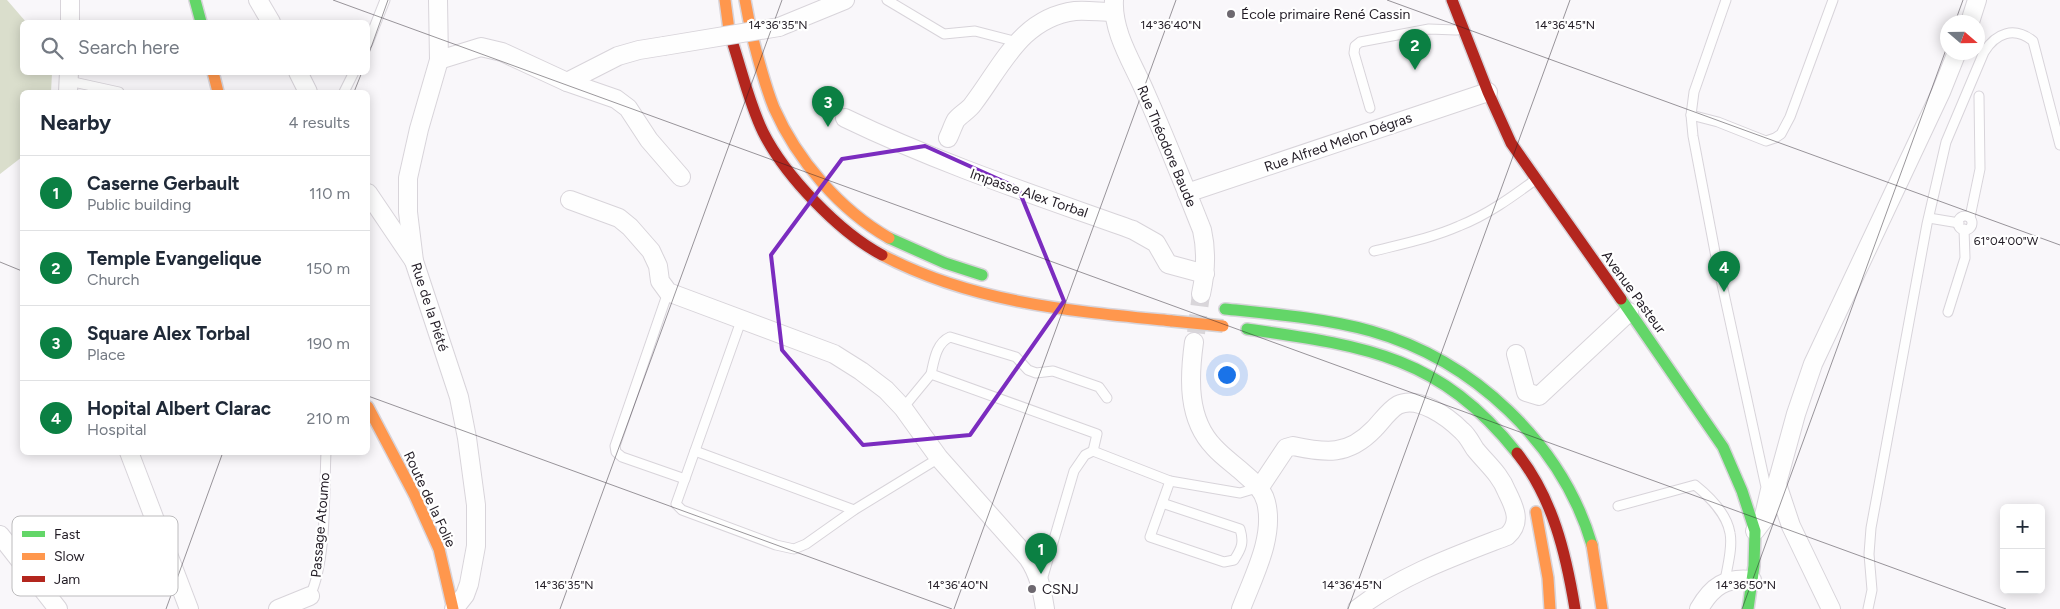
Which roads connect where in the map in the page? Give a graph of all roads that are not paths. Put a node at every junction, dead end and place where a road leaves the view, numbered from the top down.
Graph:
1 (70, 0) edge
2 (195, 0) edge
3 (258, 0) edge
4 (385, 0) edge
5 (438, 0) edge
6 (725, 0) edge
7 (745, 0) edge
8 (845, 0) edge
9 (887, 0) edge
10 (1452, 0) edge
11 (1726, 0) edge
12 (1833, 0) edge
13 (1977, 0) edge
14 (1114, 6) edge
15 (1972, 15) edge
16 (70, 20) edge
17 (200, 20) edge
18 (270, 20) edge
19 (750, 26) dead end
20 (1463, 28) junction
21 (370, 38) edge
22 (753, 39) dead end
23 (1017, 42) junction
24 (439, 60) junction
25 (1953, 60) edge
26 (214, 75) edge
27 (300, 75) edge
28 (352, 75) edge
29 (69, 82) edge
30 (567, 82) junction
31 (109, 90) edge
32 (214, 90) edge
33 (307, 90) edge
34 (345, 90) edge
35 (1488, 92) junction
36 (1980, 96) dead end
37 (1370, 108) dead end
38 (1691, 115) junction
39 (845, 118) dead end
40 (948, 138) dead end
41 (2060, 145) edge
42 (681, 177) dead end
43 (1536, 180) junction
44 (1187, 193) junction
45 (370, 196) edge
46 (570, 200) dead end
47 (1929, 218) junction
48 (1961, 226) junction
49 (1374, 251) dead end
50 (414, 261) junction
51 (1205, 274) junction
52 (995, 278) dead end
53 (668, 292) junction
54 (1202, 294) tunnel mouth
55 (1220, 309) dead end
56 (1629, 312) junction
57 (1948, 312) dead end
58 (742, 321) junction
59 (1194, 342) tunnel mouth
60 (1516, 354) dead end
61 (931, 374) junction
62 (1107, 398) dead end
63 (902, 408) junction
64 (370, 411) edge
65 (1504, 434) junction
66 (695, 451) junction
67 (1093, 451) junction
68 (130, 455) edge
69 (326, 455) edge
70 (940, 458) junction
71 (685, 480) junction
72 (1170, 481) junction
73 (1777, 484) junction
74 (1260, 487) junction
75 (1162, 503) junction
76 (1618, 506) dead end
77 (854, 510) junction
78 (153, 516) edge
79 (1760, 525) junction
80 (1791, 526) junction
81 (0, 535) edge
82 (12, 550) edge
83 (178, 580) edge
84 (1752, 580) junction
85 (1726, 581) junction
86 (1041, 584) junction
87 (48, 596) edge
88 (310, 596) joint
89 (58, 609) edge
90 (189, 609) edge
91 (278, 609) edge
92 (453, 609) edge
93 (1044, 609) edge
94 (1241, 609) edge
95 (1357, 609) edge
96 (1550, 609) edge
97 (1575, 609) edge
98 (1602, 609) edge
99 (1699, 609) edge
100 (1748, 609) edge
101 (1831, 609) edge
102 (1868, 609) edge

1 - 16 street
2 - 17 main road
3 - 18 street
4 - 21 lane
5 - 24 street, Rue de la Piété
6 - 65 main road, bridge
7 - 19 main road
8 - 30 street, bridge
9 - 23 lane
10 - 20 main road, Avenue Pasteur
11 - 38 lane
12 - 38 lane
13 - 15 street
14 - 23 street
14 - 44 street, Rue Théodore Baude
20 - 35 main road, Avenue Pasteur
20 - 37 lane
22 - 52 main road
23 - 40 street
24 - 30 street
24 - 50 street, Rue de la Piété
25 - 73 street
26 - 32 main road
27 - 33 street
28 - 34 lane
29 - 31 lane
30 - 42 street
35 - 43 main road, Avenue Pasteur
35 - 44 street, Rue Alfred Melon Dégras
36 - 48 lane
38 - 79 lane
39 - 51 street, Impasse Alex Torbal
41 - 47 lane
43 - 49 lane
43 - 56 main road, Avenue Pasteur
44 - 51 street, Rue Théodore Baude
45 - 50 street
46 - 53 street
47 - 48 lane
47 - 102 lane
48 - 57 lane
50 - 92 street, Rue de la Piété
51 - 54 street, Rue Théodore Baude
53 - 58 street
53 - 71 lane
55 - 98 main road
56 - 60 street
56 - 79 main road, Avenue Pasteur
58 - 63 street
58 - 66 lane
59 - 74 street
61 - 62 lane
61 - 63 lane
61 - 67 lane
63 - 70 street
64 - 92 main road, Route de la Folie
65 - 96 main road
65 - 97 main road
66 - 71 lane
66 - 77 lane
67 - 72 lane
67 - 86 lane
68 - 78 street
69 - 88 lane, Passage Atoumo
70 - 77 lane
70 - 86 street
71 - 77 lane
72 - 74 lane
72 - 75 lane
73 - 79 street
73 - 80 street
74 - 94 street
74 - 95 street
75 - 75 lane
76 - 85 lane
79 - 80 street
79 - 84 main road, Avenue Pasteur
80 - 101 street
81 - 82 street
83 - 90 street
84 - 85 street
84 - 100 main road, Avenue Pasteur
85 - 99 street
86 - 93 street
87 - 89 street
88 - 91 street

